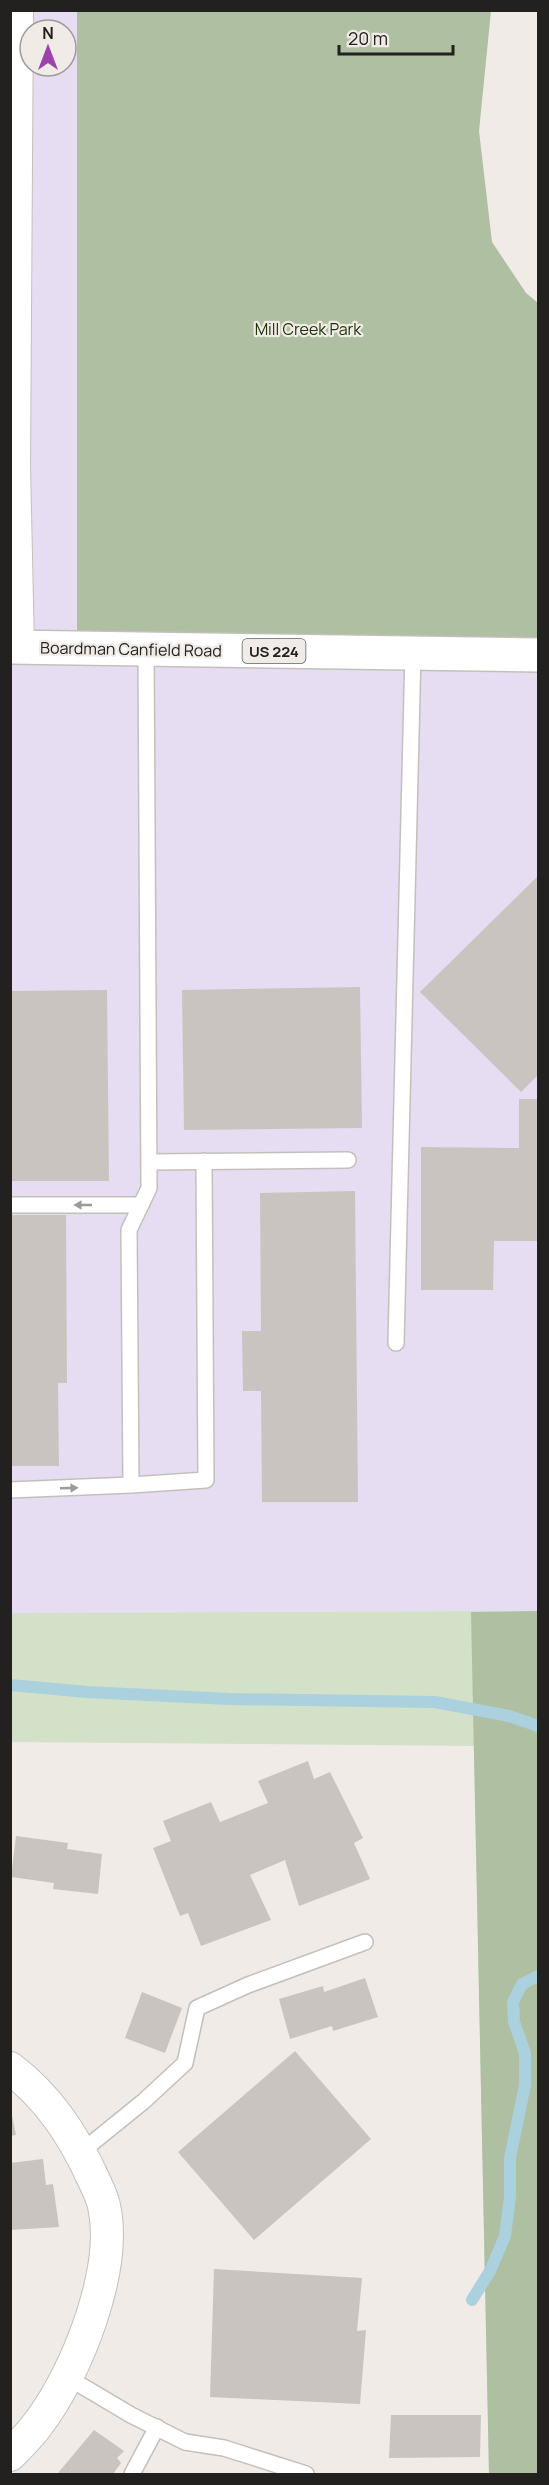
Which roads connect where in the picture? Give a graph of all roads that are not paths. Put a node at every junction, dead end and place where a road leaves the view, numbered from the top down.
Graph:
1 (17, 10) edge
2 (14, 647) edge
3 (146, 650) junction
4 (413, 653) junction
5 (538, 655) edge
6 (348, 1160) dead end
7 (204, 1161) junction
8 (150, 1162) junction
9 (10, 1205) edge
10 (141, 1205) junction
11 (396, 1343) dead end
12 (131, 1485) junction
13 (10, 1490) edge
14 (365, 1942) dead end
15 (10, 2068) edge
16 (81, 2152) junction
17 (67, 2376) junction
18 (157, 2427) junction
19 (10, 2455) edge
20 (132, 2475) edge
21 (306, 2475) edge

1 - 2 street
2 - 3 main road, Boardman Canfield Road / US 224
3 - 4 main road, Boardman Canfield Road / US 224
3 - 8 lane
4 - 5 main road, Boardman Canfield Road / US 224
4 - 11 lane
6 - 7 lane
7 - 8 lane
7 - 12 lane
8 - 10 lane
10 -> 9 lane
10 - 12 lane
13 -> 12 lane
14 - 16 lane
15 - 16 street
16 - 17 street
17 - 18 lane
17 - 19 street
18 - 20 lane
18 - 21 lane

